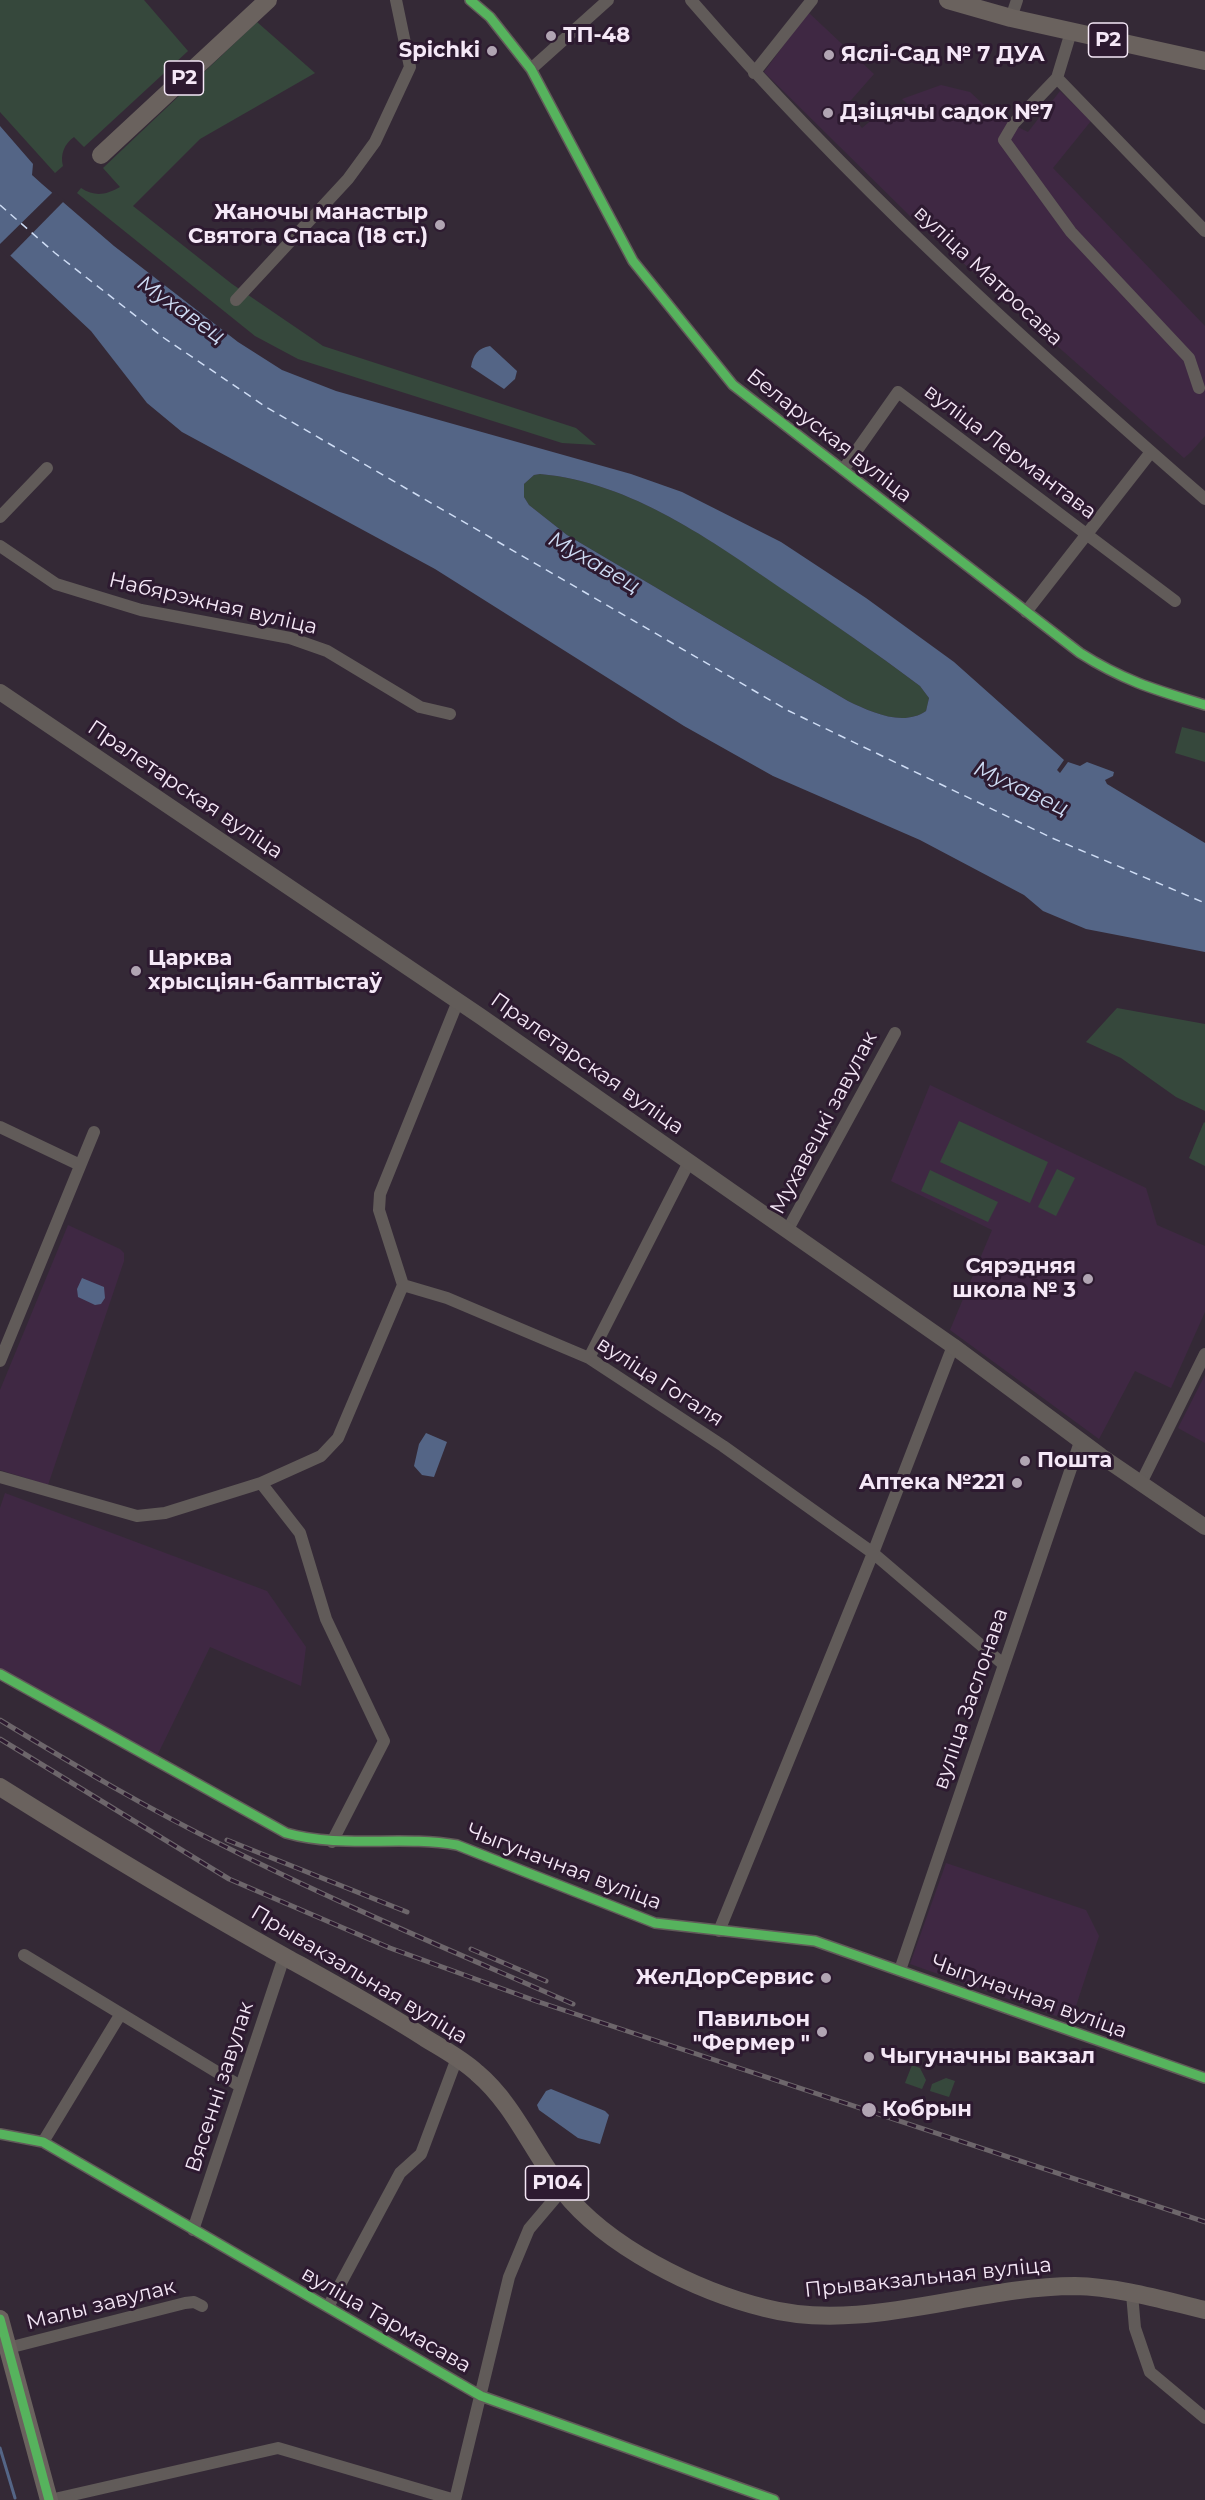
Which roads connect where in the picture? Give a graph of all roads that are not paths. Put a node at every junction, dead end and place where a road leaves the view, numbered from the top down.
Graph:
1 (268, 0) edge
2 (396, 0) edge
3 (470, 0) edge
4 (608, 0) edge
5 (691, 0) edge
6 (812, 0) edge
7 (948, 0) edge
8 (1017, 0) edge
9 (1011, 18) junction
10 (1071, 32) junction
11 (1205, 61) edge
12 (531, 69) junction
13 (754, 73) junction
14 (1057, 78) junction
15 (101, 155) dead end
16 (1205, 231) edge
17 (236, 300) dead end
18 (1199, 388) dead end
19 (1151, 452) junction
20 (46, 468) dead end
21 (843, 470) junction
22 (1205, 499) edge
23 (0, 517) edge
24 (1087, 534) junction
25 (0, 546) edge
26 (1175, 601) dead end
27 (1026, 612) junction
28 (0, 692) edge
29 (1205, 705) edge
30 (450, 714) dead end
31 (458, 1001) junction
32 (895, 1034) dead end
33 (0, 1127) edge
34 (94, 1132) dead end
35 (689, 1162) junction
36 (80, 1165) junction
37 (787, 1232) junction
38 (403, 1285) junction
39 (953, 1346) junction
40 (1205, 1354) edge
41 (589, 1358) junction
42 (0, 1361) edge
43 (1080, 1442) junction
44 (0, 1478) edge
45 (261, 1483) junction
46 (1141, 1483) junction
47 (1205, 1527) edge
48 (873, 1553) junction
49 (1003, 1664) junction
50 (0, 1674) edge
51 (0, 1787) edge
52 (332, 1842) junction
53 (719, 1931) junction
54 (24, 1955) dead end
55 (284, 1957) junction
56 (900, 1970) junction
57 (120, 2015) junction
58 (457, 2058) junction
59 (1205, 2078) edge
60 (240, 2086) junction
61 (0, 2134) edge
62 (43, 2142) junction
63 (562, 2190) junction
64 (194, 2230) junction
65 (1132, 2294) junction
66 (202, 2306) dead end
67 (328, 2307) junction
68 (1205, 2310) edge
69 (0, 2319) edge
70 (8, 2348) junction
71 (482, 2396) junction
72 (1205, 2418) edge
73 (50, 2500) edge
74 (455, 2500) edge
75 (774, 2500) edge

1 - 15 main road, Р2
2 - 17 street
3 - 12 street, Беларуская вуліца
4 - 12 street
5 - 13 street, вуліца Матросава
6 - 13 street
7 - 9 main road, Р2
8 - 9 street
9 - 10 main road, Р2
10 - 11 main road, Р2
10 - 14 street
12 - 21 street, Беларуская вуліца
13 - 19 street, вуліца Матросава
14 - 16 street
14 - 18 street
19 - 22 street, вуліца Матросава
19 - 24 street
20 - 23 street
21 - 24 street, вуліца Лермантава
21 - 27 street, Беларуская вуліца
24 - 26 street, вуліца Лермантава
24 - 27 street
25 - 30 street, Набярэжная вуліца
27 - 29 street, Беларуская вуліца
28 - 31 main road, Пралетарская вуліца
31 - 35 main road, Пралетарская вуліца
31 - 38 street
32 - 37 street, Мухавецкі завулак
33 - 36 street
34 - 36 street
35 - 37 main road, Пралетарская вуліца
35 - 41 street
36 - 42 street
37 - 39 main road, Пралетарская вуліца
38 - 41 street, вуліца Гогаля
38 - 45 street
39 - 43 main road, Пралетарская вуліца
39 - 48 street
40 - 46 street
41 - 48 street, вуліца Гогаля
43 - 46 main road, Пралетарская вуліца
43 - 49 street, вуліца Заслонава
44 - 45 street
45 - 52 street
46 - 47 main road, Пралетарская вуліца
48 - 49 street, вуліца Гогаля
48 - 53 street
49 - 56 street, вуліца Заслонава
50 - 52 street, Чыгуначная вуліца
51 - 55 main road, Прывакзальная вуліца / Р104
52 - 53 street, Чыгуначная вуліца
53 - 56 street, Чыгуначная вуліца
54 - 57 street
55 - 58 main road, Прывакзальная вуліца / Р104
55 - 60 street, Вясенні завулак
56 - 59 street, Чыгуначная вуліца
57 - 60 street
57 - 62 street
58 - 63 main road, Прывакзальная вуліца / Р104
58 - 67 street
60 - 64 street, Вясенні завулак
61 - 62 street, вуліца Тармасава
62 - 64 street, вуліца Тармасава
63 - 65 main road, Прывакзальная вуліца / Р104
63 - 71 street
64 - 67 street, вуліца Тармасава
65 - 68 main road, Прывакзальная вуліца / Р104
65 - 72 street
66 - 70 street, Малы завулак
67 - 71 street, вуліца Тармасава
69 - 70 main road
70 - 73 main road
71 - 74 street
71 - 75 street, вуліца Тармасава
73 - 74 street

